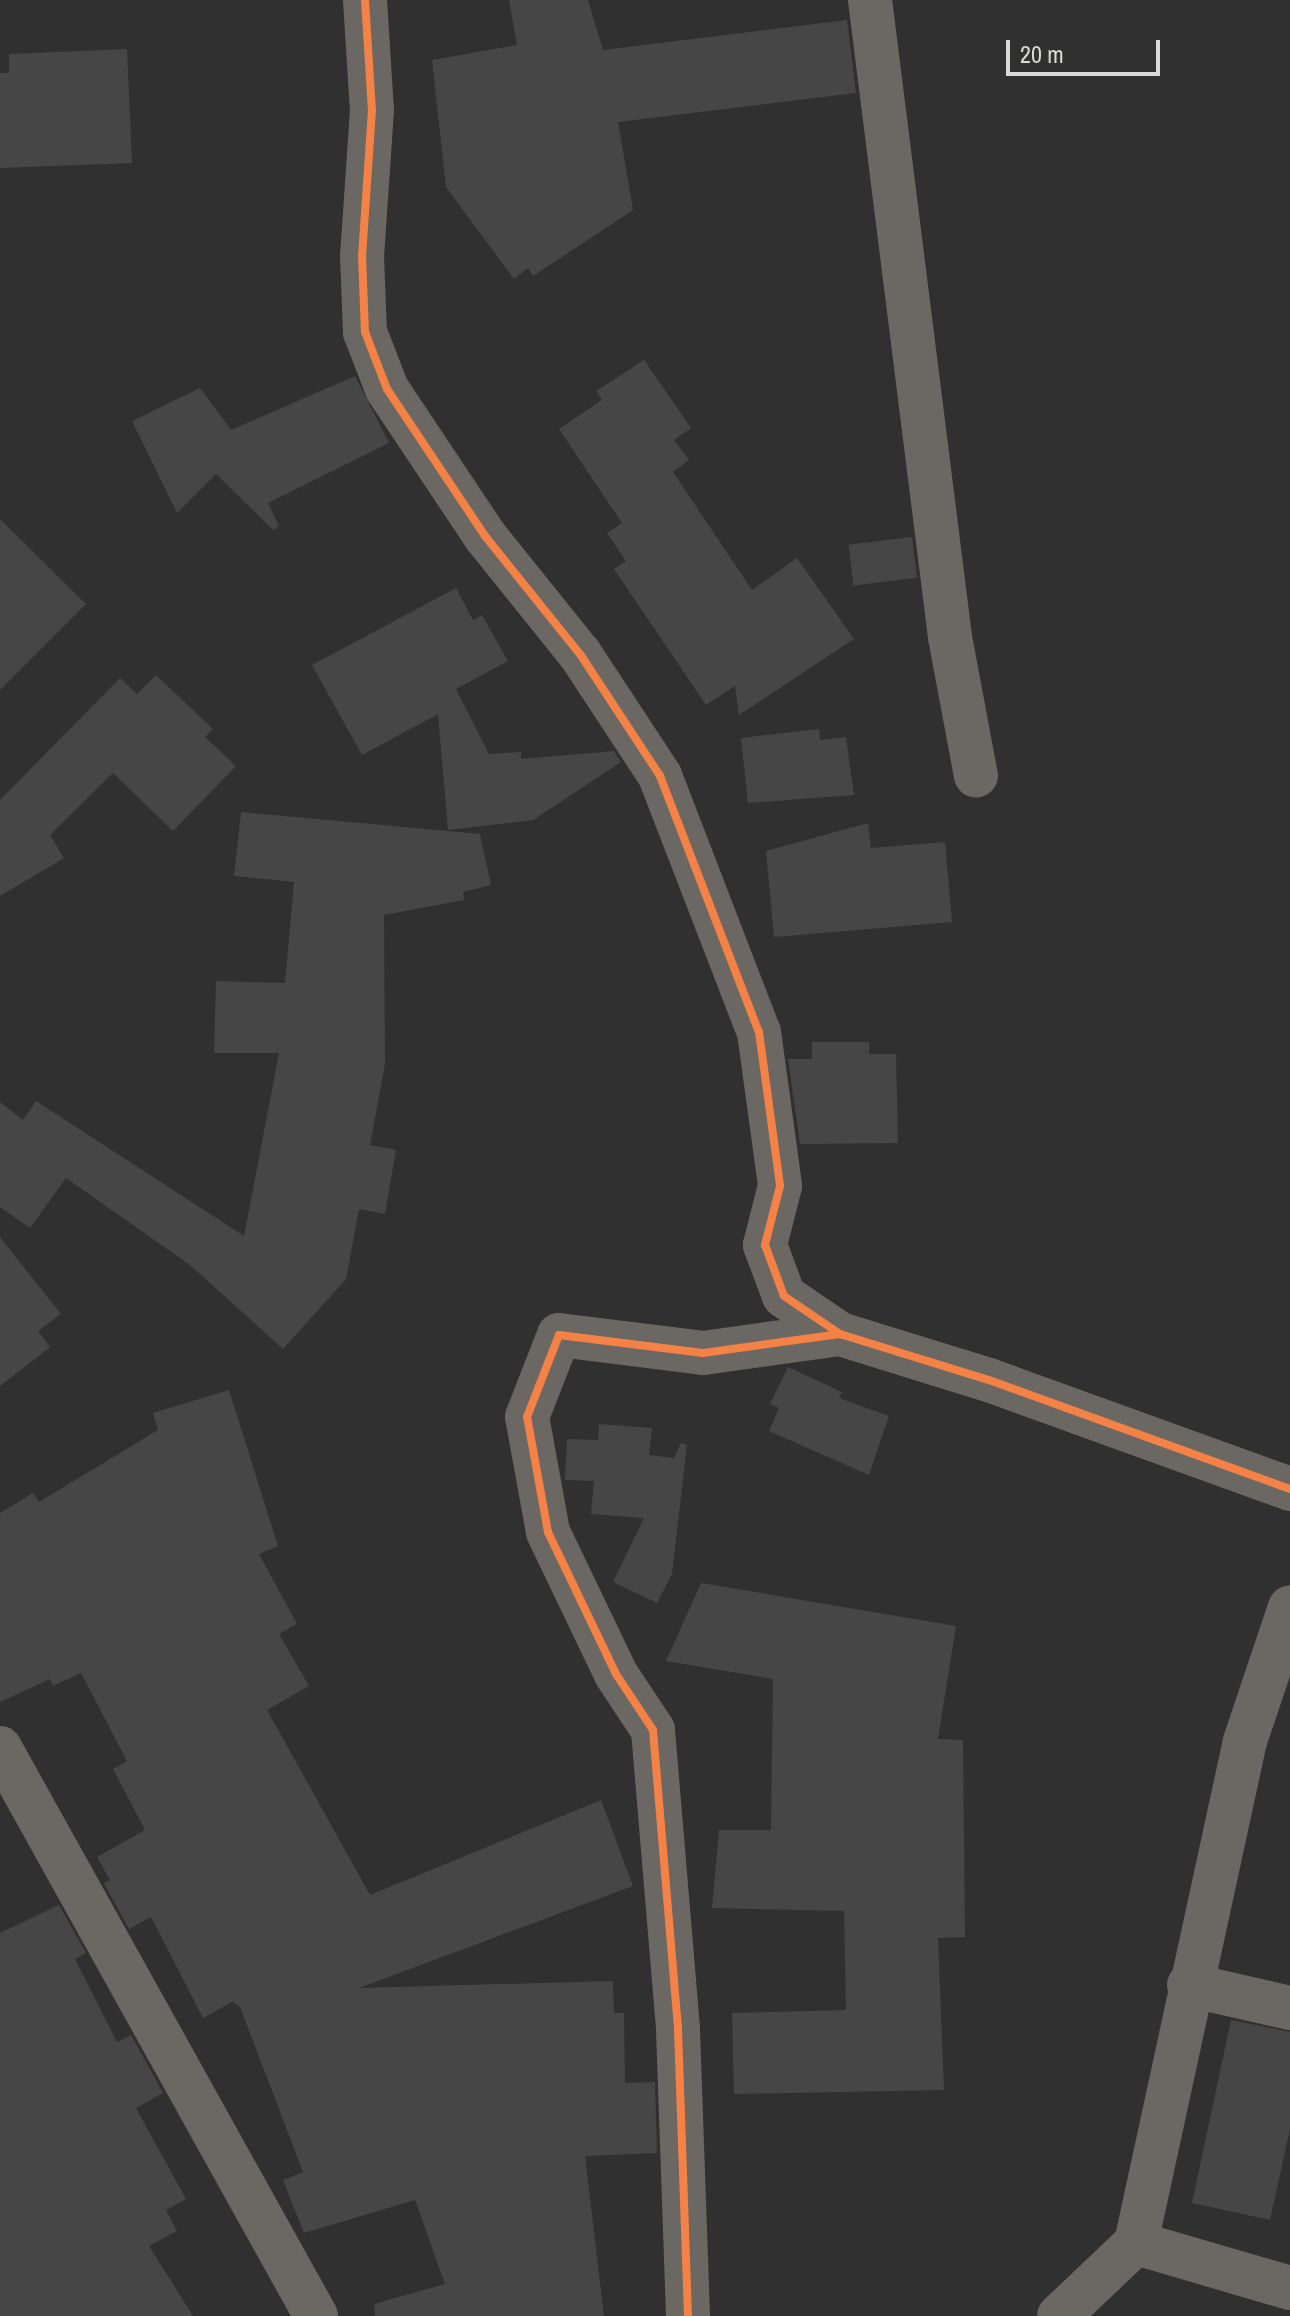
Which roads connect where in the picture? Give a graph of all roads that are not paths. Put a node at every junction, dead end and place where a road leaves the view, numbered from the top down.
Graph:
1 (365, 0) edge
2 (870, 0) edge
3 (976, 776) dead end
4 (840, 1334) junction
5 (1290, 1489) edge
6 (1290, 1607) edge
7 (0, 1748) edge
8 (1189, 1985) junction
9 (1290, 2008) edge
10 (1136, 2243) junction
11 (1290, 2288) edge
12 (316, 2316) edge
13 (688, 2316) edge
14 (1059, 2316) edge

1 - 4 street
2 - 3 street
4 - 5 street
4 - 13 street
6 - 8 street
7 - 12 street
8 - 9 street
8 - 10 street
10 - 11 street
10 - 14 street

